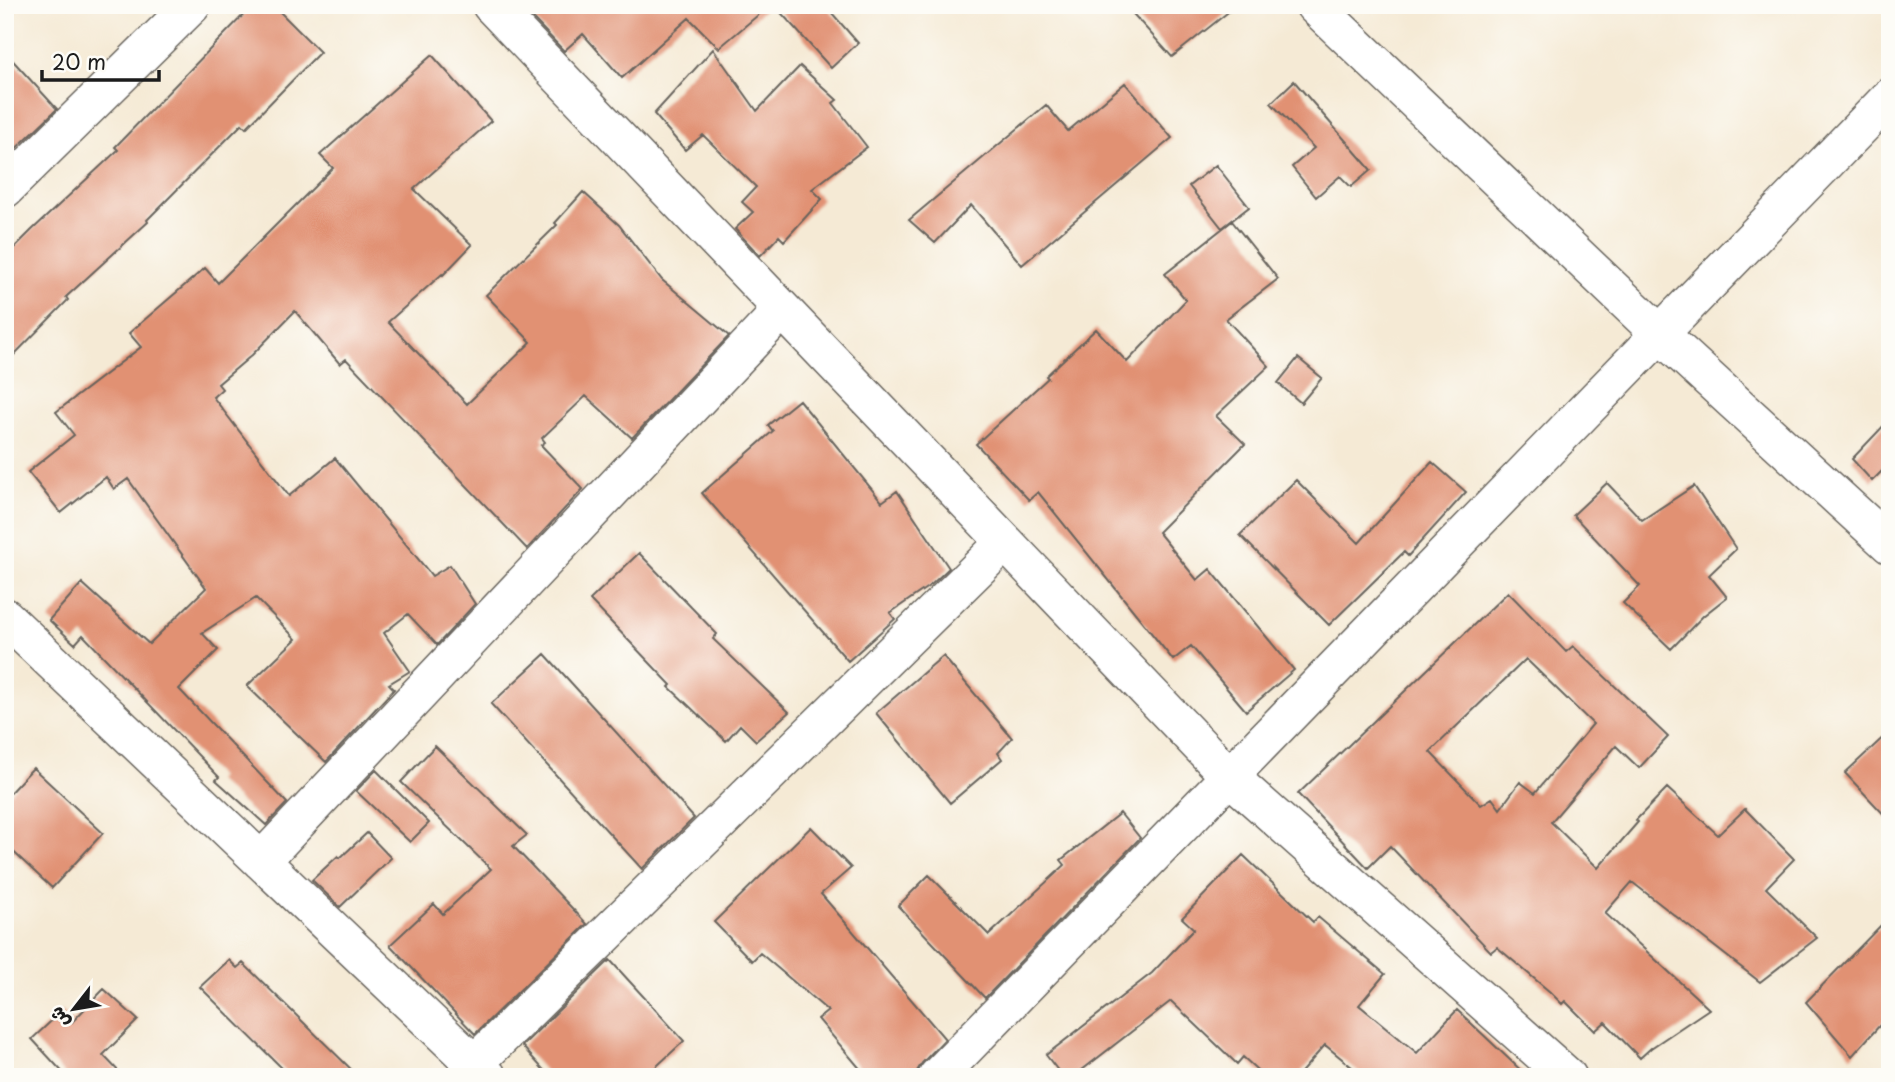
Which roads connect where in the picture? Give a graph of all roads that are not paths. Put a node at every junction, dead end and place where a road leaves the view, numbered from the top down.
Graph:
1 (192, 5) edge
2 (491, 5) edge
3 (1314, 5) edge
4 (1890, 97) edge
5 (9, 179) edge
6 (782, 310) junction
7 (1660, 334) junction
8 (1005, 542) junction
9 (1890, 545) edge
10 (5, 617) edge
11 (1230, 776) junction
12 (261, 861) junction
13 (481, 1070) edge
14 (937, 1077) edge
15 (1568, 1077) edge

1 - 5 street
2 - 6 street
3 - 7 street
4 - 7 street
6 - 8 street
6 - 12 street
7 - 9 street
7 - 11 street
8 - 11 street
8 - 13 street
10 - 12 street
11 - 14 street
11 - 15 street
12 - 13 street

